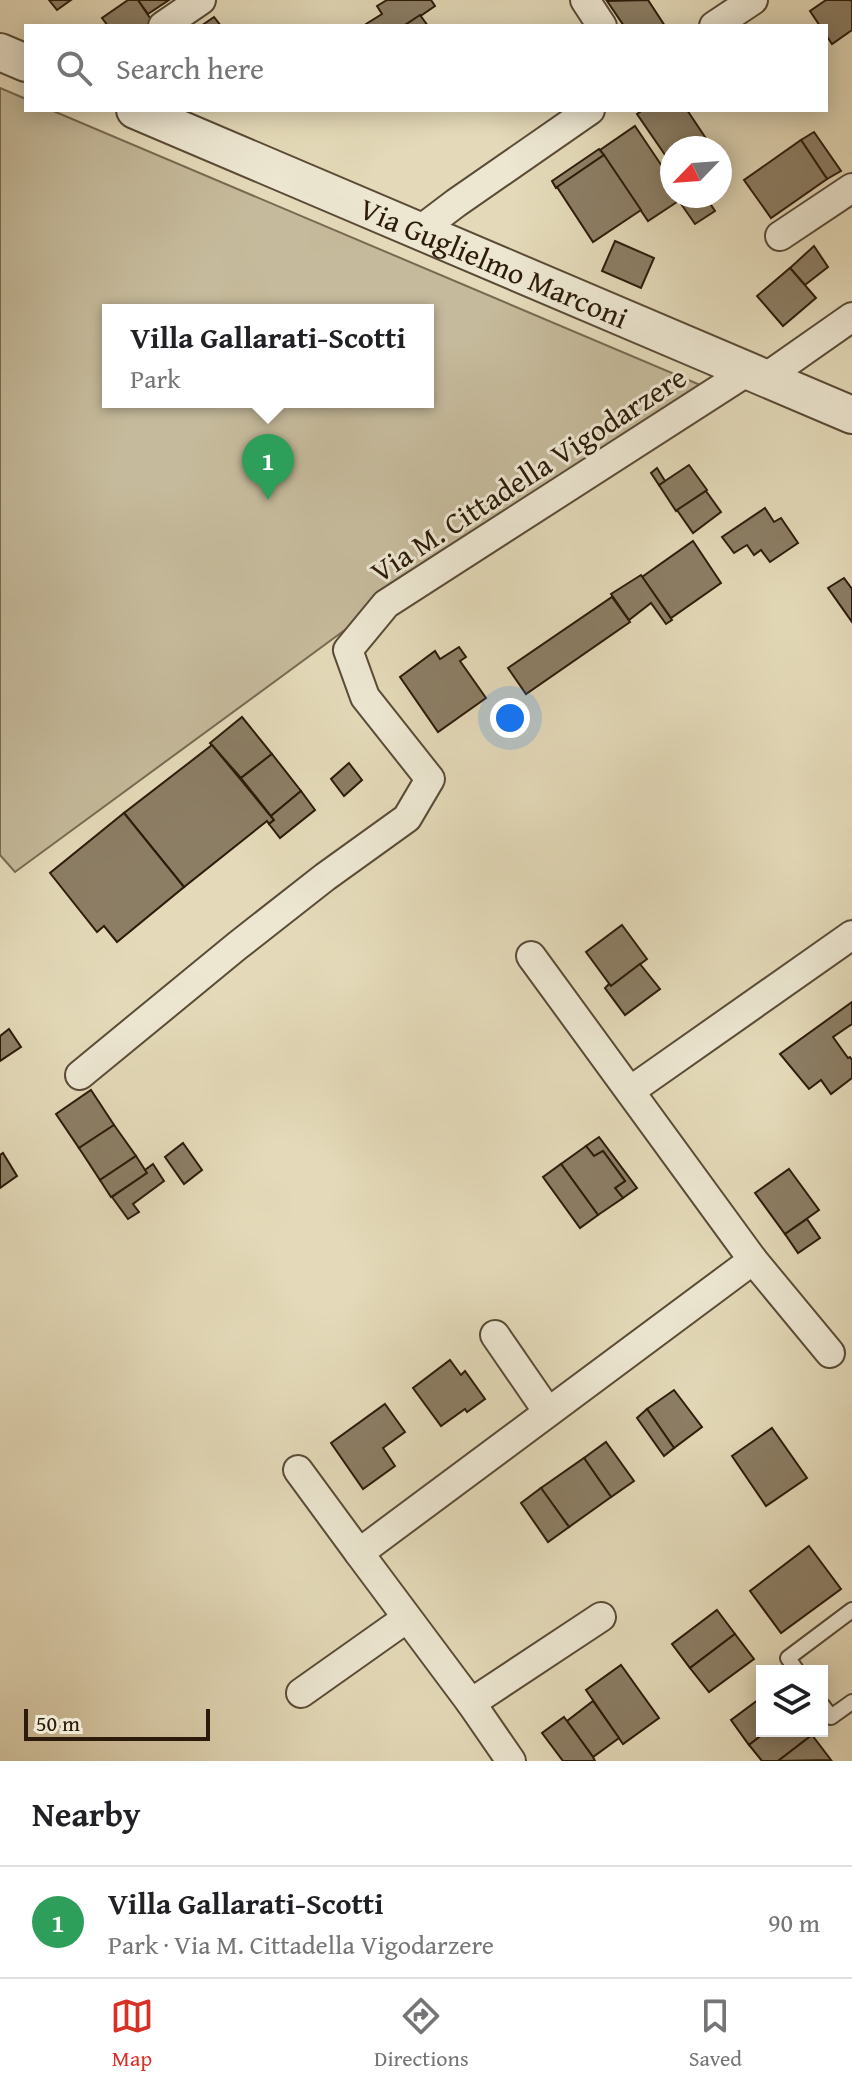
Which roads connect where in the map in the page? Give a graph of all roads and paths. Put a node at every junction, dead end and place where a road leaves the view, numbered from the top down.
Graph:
1 (201, 0) edge
2 (585, 0) edge
3 (753, 0) edge
4 (166, 24) edge
5 (601, 24) edge
6 (717, 24) edge
7 (0, 52) edge
8 (24, 62) edge
9 (140, 112) edge
10 (587, 112) edge
11 (852, 188) edge
12 (419, 231) junction
13 (780, 236) dead end
14 (852, 317) edge
15 (756, 375) junction
16 (852, 415) edge
17 (852, 935) edge
18 (531, 956) dead end
19 (80, 1075) dead end
20 (630, 1091) junction
21 (753, 1260) junction
22 (495, 1335) dead end
23 (830, 1353) dead end
24 (548, 1412) junction
25 (298, 1470) dead end
26 (359, 1553) junction
27 (852, 1610) edge
28 (601, 1617) dead end
29 (407, 1618) junction
30 (793, 1665) edge
31 (301, 1693) dead end
32 (465, 1696) junction
33 (852, 1702) edge
34 (828, 1713) edge
35 (511, 1761) edge

1 - 4 street
2 - 5 street
3 - 6 street
7 - 8 street
9 - 12 street, Via Guglielmo Marconi
10 - 12 street
11 - 13 street
12 - 15 street, Via Guglielmo Marconi
14 - 15 street
15 - 16 street, Via Guglielmo Marconi
15 - 19 street, Via M. Cittadella Vigodarzere
17 - 20 street
18 - 20 street
20 - 21 street
21 - 23 street
21 - 24 street
22 - 24 street
24 - 26 street
25 - 26 street
26 - 29 street
27 - 30 lane
28 - 32 street
29 - 31 street
29 - 32 street
32 - 35 street
33 - 34 lane

